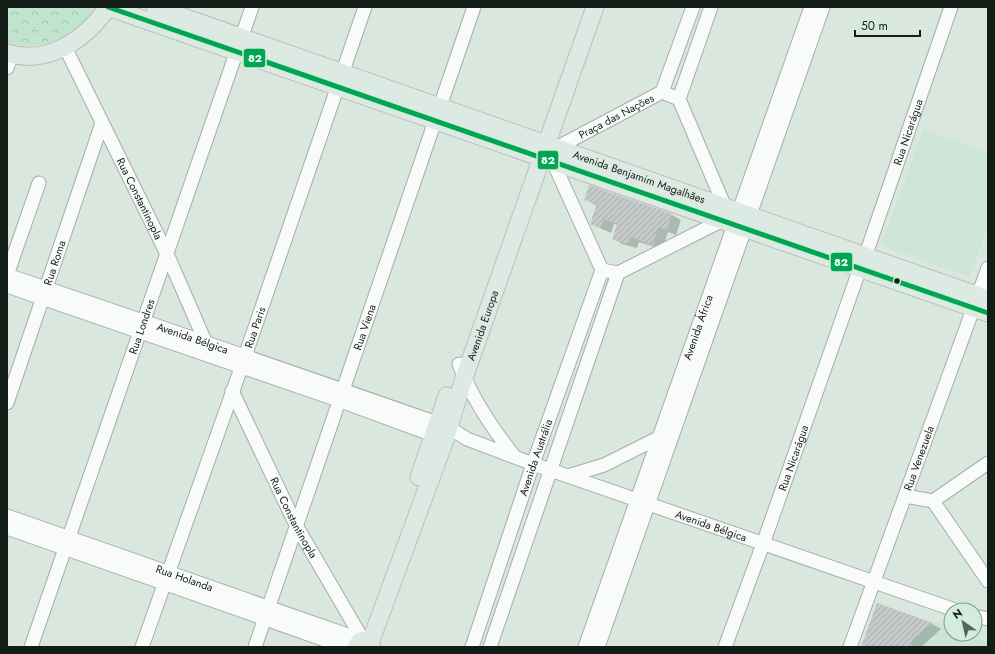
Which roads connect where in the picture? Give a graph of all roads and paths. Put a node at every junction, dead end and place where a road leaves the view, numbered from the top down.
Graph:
1 (108, 7) edge
2 (155, 7) edge
3 (252, 7) edge
4 (365, 7) edge
5 (474, 7) edge
6 (583, 7) edge
7 (595, 7) edge
8 (693, 7) edge
9 (711, 7) edge
10 (811, 7) edge
11 (823, 7) edge
12 (951, 7) edge
13 (239, 44) junction
14 (65, 47) junction
15 (9, 58) edge
16 (340, 80) junction
17 (662, 92) junction
18 (679, 99) junction
19 (438, 113) junction
20 (102, 123) junction
21 (544, 152) junction
22 (39, 183) dead end
23 (735, 218) junction
24 (167, 254) junction
25 (862, 263) junction
26 (988, 268) edge
27 (602, 270) junction
28 (618, 273) junction
29 (7, 275) edge
30 (7, 286) edge
31 (45, 293) junction
32 (982, 304) edge
33 (142, 327) junction
34 (203, 347) junction
35 (693, 361) junction
36 (243, 362) junction
37 (461, 371) junction
38 (232, 391) junction
39 (340, 395) junction
40 (7, 403) edge
41 (675, 428) junction
42 (441, 431) junction
43 (660, 436) junction
44 (514, 456) junction
45 (988, 463) edge
46 (533, 464) junction
47 (552, 470) junction
48 (568, 476) junction
49 (905, 496) junction
50 (933, 501) junction
51 (643, 503) junction
52 (7, 516) edge
53 (296, 525) junction
54 (7, 528) edge
55 (66, 543) junction
56 (763, 544) junction
57 (166, 577) junction
58 (988, 581) edge
59 (872, 582) junction
60 (943, 606) edge
61 (266, 614) junction
62 (367, 644) edge
63 (31, 647) edge
64 (142, 647) edge
65 (254, 647) edge
66 (345, 647) edge
67 (472, 647) edge
68 (490, 647) edge
69 (585, 647) edge
70 (598, 647) edge
71 (725, 647) edge
72 (850, 647) edge

1 - 13 main road, Avenida Benjamim Magalhães
1 - 14 main road
2 - 13 main road, Avenida Benjamim Magalhães
3 - 13 street, Rua Londres
4 - 16 street, Rua Paris
5 - 19 street, Rua Viena
6 - 21 main road, Avenida Europa
7 - 21 main road, Avenida Europa
8 - 17 street
9 - 18 street
10 - 23 street, Avenida África
11 - 23 street, Avenida África
12 - 25 street, Rua Nicarágua
13 - 16 main road, Avenida Benjamim Magalhães
13 - 24 street, Rua Londres
14 - 15 main road
14 - 20 street, Rua Constantinopla
16 - 19 main road, Avenida Benjamim Magalhães
16 - 36 street, Rua Paris
17 - 18 street, Praça das Nações
17 - 21 street, Praça das Nações
18 - 23 street
19 - 21 main road, Avenida Benjamim Magalhães
19 - 39 street, Rua Viena
20 - 24 street, Rua Constantinopla
20 - 31 street, Rua Roma
21 - 23 main road, Avenida Benjamim Magalhães
21 - 27 street
21 - 37 main road, Avenida Europa
22 - 29 street
23 - 25 main road, Avenida Benjamim Magalhães
23 - 28 street
23 - 35 street, Avenida África
24 - 33 street, Rua Londres
24 - 34 street, Rua Constantinopla
25 - 32 main road, Avenida Benjamim Magalhães
25 - 56 street, Rua Nicarágua
26 - 32 street, Rua Venezuela
27 - 28 street
27 - 46 street, Avenida Austrália
28 - 47 street, Avenida Austrália
29 - 31 street, Avenida Bélgica
30 - 31 street, Avenida Bélgica
31 - 33 street, Avenida Bélgica
31 - 40 street, Rua Roma
32 - 49 street, Rua Venezuela
33 - 34 street, Avenida Bélgica
33 - 55 street, Rua Londres
34 - 36 street, Avenida Bélgica
35 - 41 street, Avenida África
35 - 43 street, Avenida África
36 - 38 street, Rua Paris
36 - 39 street, Avenida Bélgica
37 - 42 main road, Avenida Europa
37 - 44 street
38 - 53 street, Rua Constantinopla
38 - 57 street, Rua Paris
39 - 42 street, Avenida Bélgica
39 - 53 street, Rua Viena
41 - 43 street
41 - 51 street, Avenida África
42 - 44 street, Avenida Bélgica
42 - 62 main road, Avenida Europa
43 - 48 street
43 - 51 street, Avenida África
44 - 46 street, Avenida Bélgica
45 - 50 street
46 - 47 street, Avenida Bélgica
46 - 67 street, Avenida Austrália
47 - 48 street, Avenida Bélgica
47 - 68 street, Avenida Austrália
48 - 51 street, Avenida Bélgica
49 - 50 street
49 - 59 street, Rua Venezuela
50 - 58 street
51 - 56 street, Avenida Bélgica
51 - 69 street, Avenida África
51 - 70 street, Avenida África
52 - 55 street, Rua Holanda
53 - 61 street, Rua Viena
53 - 62 street, Rua Constantinopla
54 - 55 street, Rua Holanda
55 - 57 street, Rua Holanda
55 - 63 street, Rua Londres
56 - 59 street, Avenida Bélgica
56 - 71 street, Rua Nicarágua
57 - 61 street, Rua Holanda
57 - 64 street, Rua Paris
59 - 60 street, Avenida Bélgica
59 - 72 street, Rua Venezuela
61 - 62 street, Rua Holanda
61 - 65 street, Rua Viena
61 - 66 street, Rua Holanda

